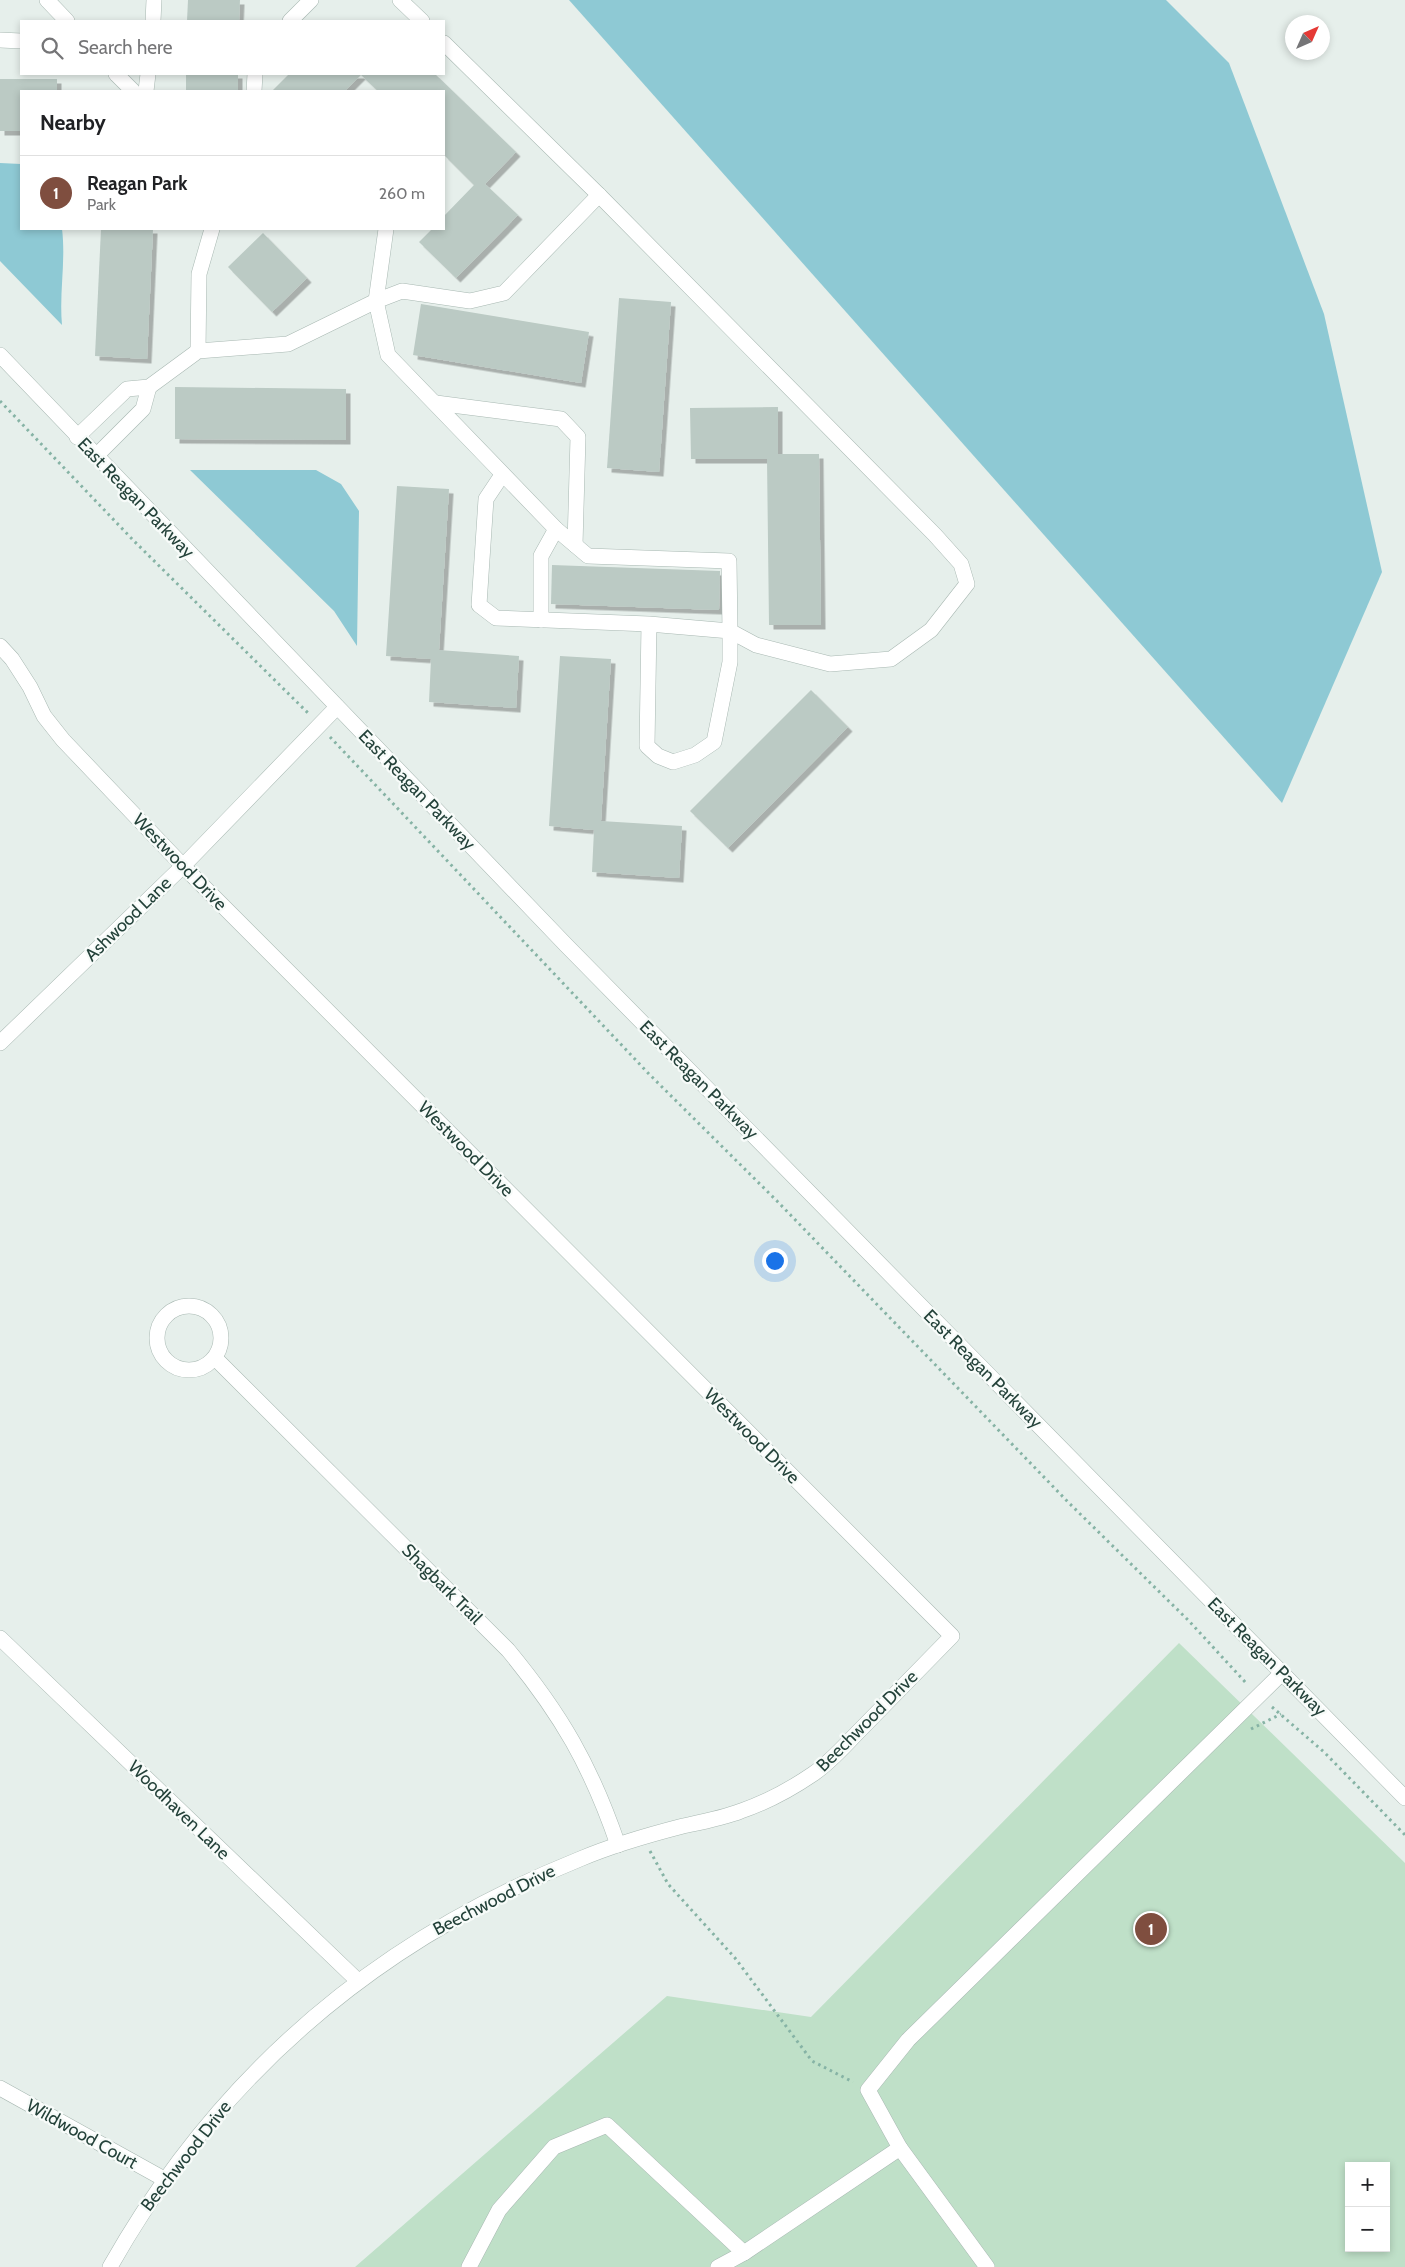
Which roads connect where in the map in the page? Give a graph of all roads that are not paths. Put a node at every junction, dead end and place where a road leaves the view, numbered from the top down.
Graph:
1 (47, 0) edge
2 (154, 0) edge
3 (311, 0) edge
4 (400, 0) edge
5 (66, 20) edge
6 (153, 20) edge
7 (291, 20) edge
8 (421, 20) edge
9 (0, 40) edge
10 (20, 41) edge
11 (445, 44) edge
12 (117, 75) edge
13 (148, 75) edge
14 (255, 75) edge
15 (131, 90) edge
16 (146, 90) edge
17 (254, 90) edge
18 (599, 195) junction
19 (212, 230) edge
20 (386, 230) edge
21 (376, 301) junction
22 (198, 351) junction
23 (0, 355) edge
24 (150, 387) junction
25 (436, 403) junction
26 (77, 437) junction
27 (96, 456) junction
28 (502, 474) junction
29 (556, 529) junction
30 (575, 546) junction
31 (542, 620) junction
32 (649, 624) junction
33 (730, 631) junction
34 (0, 646) edge
35 (337, 707) junction
36 (183, 866) junction
37 (0, 1043) edge
38 (216, 1358) junction
39 (952, 1636) joint
40 (0, 1638) edge
41 (1282, 1673) junction
42 (1405, 1798) edge
43 (618, 1845) junction
44 (358, 1981) junction
45 (0, 2088) edge
46 (900, 2148) junction
47 (164, 2179) junction
48 (744, 2253) junction
49 (110, 2267) edge
50 (469, 2267) edge
51 (718, 2267) edge
52 (987, 2267) edge

1 - 5 street
2 - 6 street
3 - 7 street
4 - 8 street
9 - 10 street
11 - 18 street
12 - 15 street
13 - 16 street
14 - 17 street
18 - 21 street
18 - 33 street
19 - 22 street
20 - 21 street
21 - 22 street
21 - 25 street
22 - 24 street
23 - 26 street, East Reagan Parkway
24 - 26 street
24 - 27 street
25 - 28 street
25 - 30 street
26 - 27 street, East Reagan Parkway
27 - 35 street, East Reagan Parkway
28 - 29 street
28 - 31 street
29 - 30 street
29 - 31 street
30 - 33 street
31 - 32 street
32 - 33 street
32 - 33 street
34 - 36 street, Westwood Drive
35 - 36 street, Ashwood Lane
35 - 41 street, East Reagan Parkway
36 - 37 street, Ashwood Lane
36 - 39 street, Westwood Drive
38 - 38 street
38 - 43 street, Shagbark Trail
39 - 43 street, Beechwood Drive
40 - 44 street, Woodhaven Lane
41 - 42 street, East Reagan Parkway
41 - 46 street
43 - 44 street, Beechwood Drive
44 - 47 street, Beechwood Drive
45 - 47 street, Wildwood Court
46 - 48 street
46 - 52 street
47 - 49 street, Beechwood Drive
48 - 50 street
48 - 51 street

